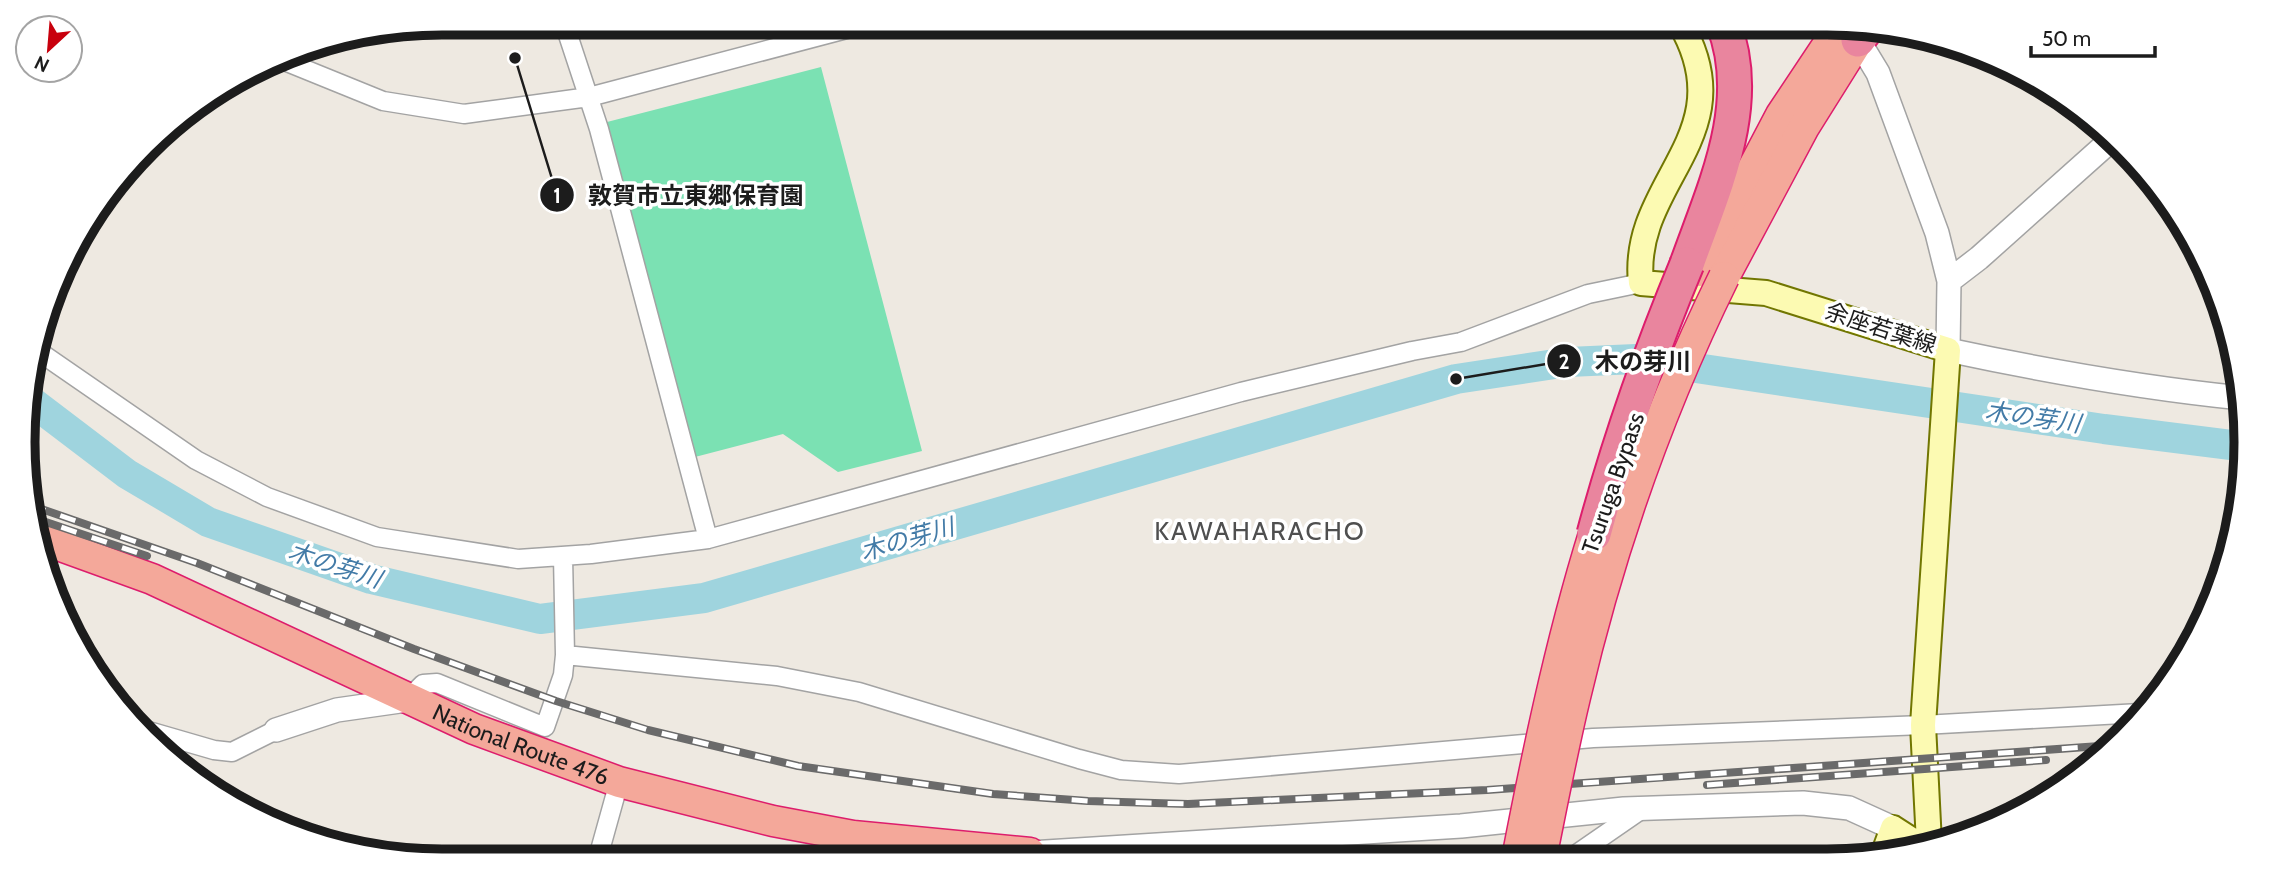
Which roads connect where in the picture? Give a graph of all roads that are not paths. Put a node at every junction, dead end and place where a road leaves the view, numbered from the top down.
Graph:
1 (568, 35) edge
2 (824, 35) edge
3 (1687, 35) edge
4 (1727, 35) edge
5 (1855, 36) edge
6 (1861, 37) edge
7 (292, 64) edge
8 (589, 97) junction
9 (2105, 145) edge
10 (1704, 270) junction
11 (1949, 281) junction
12 (1641, 283) junction
13 (1948, 350) junction
14 (45, 356) edge
15 (2232, 397) edge
16 (1594, 534) joint
17 (708, 539) junction
18 (48, 541) edge
19 (563, 556) junction
20 (565, 650) junction
21 (407, 700) junction
22 (2130, 714) edge
23 (1923, 724) junction
24 (276, 730) joint
25 (158, 734) edge
26 (619, 782) junction
27 (1642, 809) junction
28 (1893, 828) junction
29 (1929, 836) edge
30 (1912, 840) edge
31 (1887, 845) edge
32 (600, 849) edge
33 (969, 849) edge
34 (1132, 849) edge
35 (1519, 849) edge
36 (1544, 849) edge
37 (1585, 849) edge

1 - 8 street
2 - 8 street
3 - 12 main road
4 - 10 highway
5 - 10 highway, Tsuruga Bypass
6 - 11 street
7 - 8 street
8 - 17 street
9 - 11 street
10 - 16 highway, bridge
10 - 36 highway, Tsuruga Bypass, bridge
11 - 13 street
12 - 13 main road, 余座若葉線
12 - 17 street
13 - 15 street
13 - 23 main road, 余座若葉線
14 - 19 street
16 - 35 highway, Tsuruga Bypass, bridge
17 - 19 street
18 - 21 highway, National Route 476
19 - 20 street
20 - 21 street
20 - 23 street
21 - 24 street
21 - 26 highway, National Route 476
22 - 23 street
23 - 29 main road, 余座若葉線
24 - 25 street
26 - 32 street
26 - 33 highway, National Route 476
27 - 28 street
27 - 34 street
27 - 37 street
28 - 30 main road
28 - 31 main road

